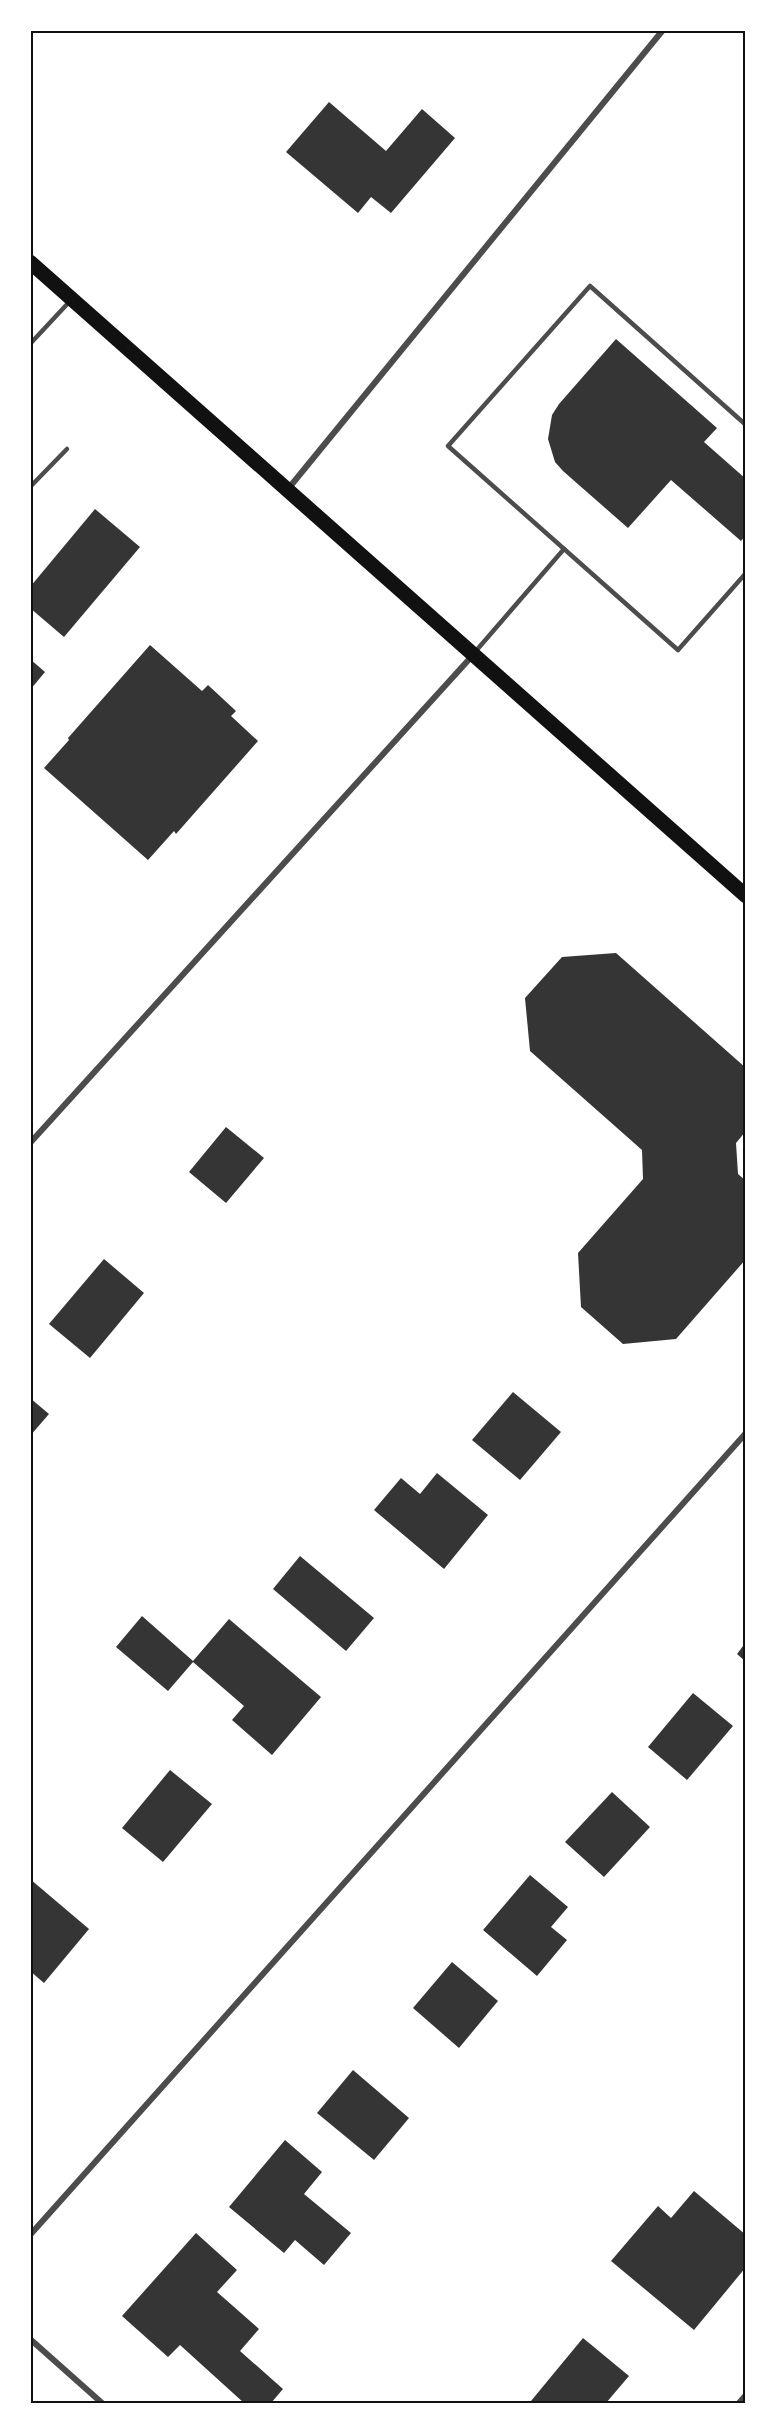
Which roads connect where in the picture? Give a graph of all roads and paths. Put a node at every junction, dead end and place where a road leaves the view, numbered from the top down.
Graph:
1 (663, 30) edge
2 (30, 262) edge
3 (72, 298) junction
4 (30, 344) edge
5 (746, 425) edge
6 (67, 449) dead end
7 (30, 487) edge
8 (287, 489) junction
9 (564, 549) junction
10 (746, 573) edge
11 (473, 654) junction
12 (746, 896) edge
13 (30, 1143) edge
14 (746, 1434) edge
15 (30, 2235) edge
16 (30, 2339) edge
17 (746, 2395) edge
18 (102, 2403) edge
19 (739, 2403) edge

1 - 8 street
2 - 3 main road
3 - 4 lane
3 - 8 main road
5 - 9 lane
6 - 7 lane
8 - 11 main road
9 - 10 lane
9 - 11 lane
11 - 12 main road
11 - 13 street
14 - 15 street
16 - 18 street
17 - 19 street

